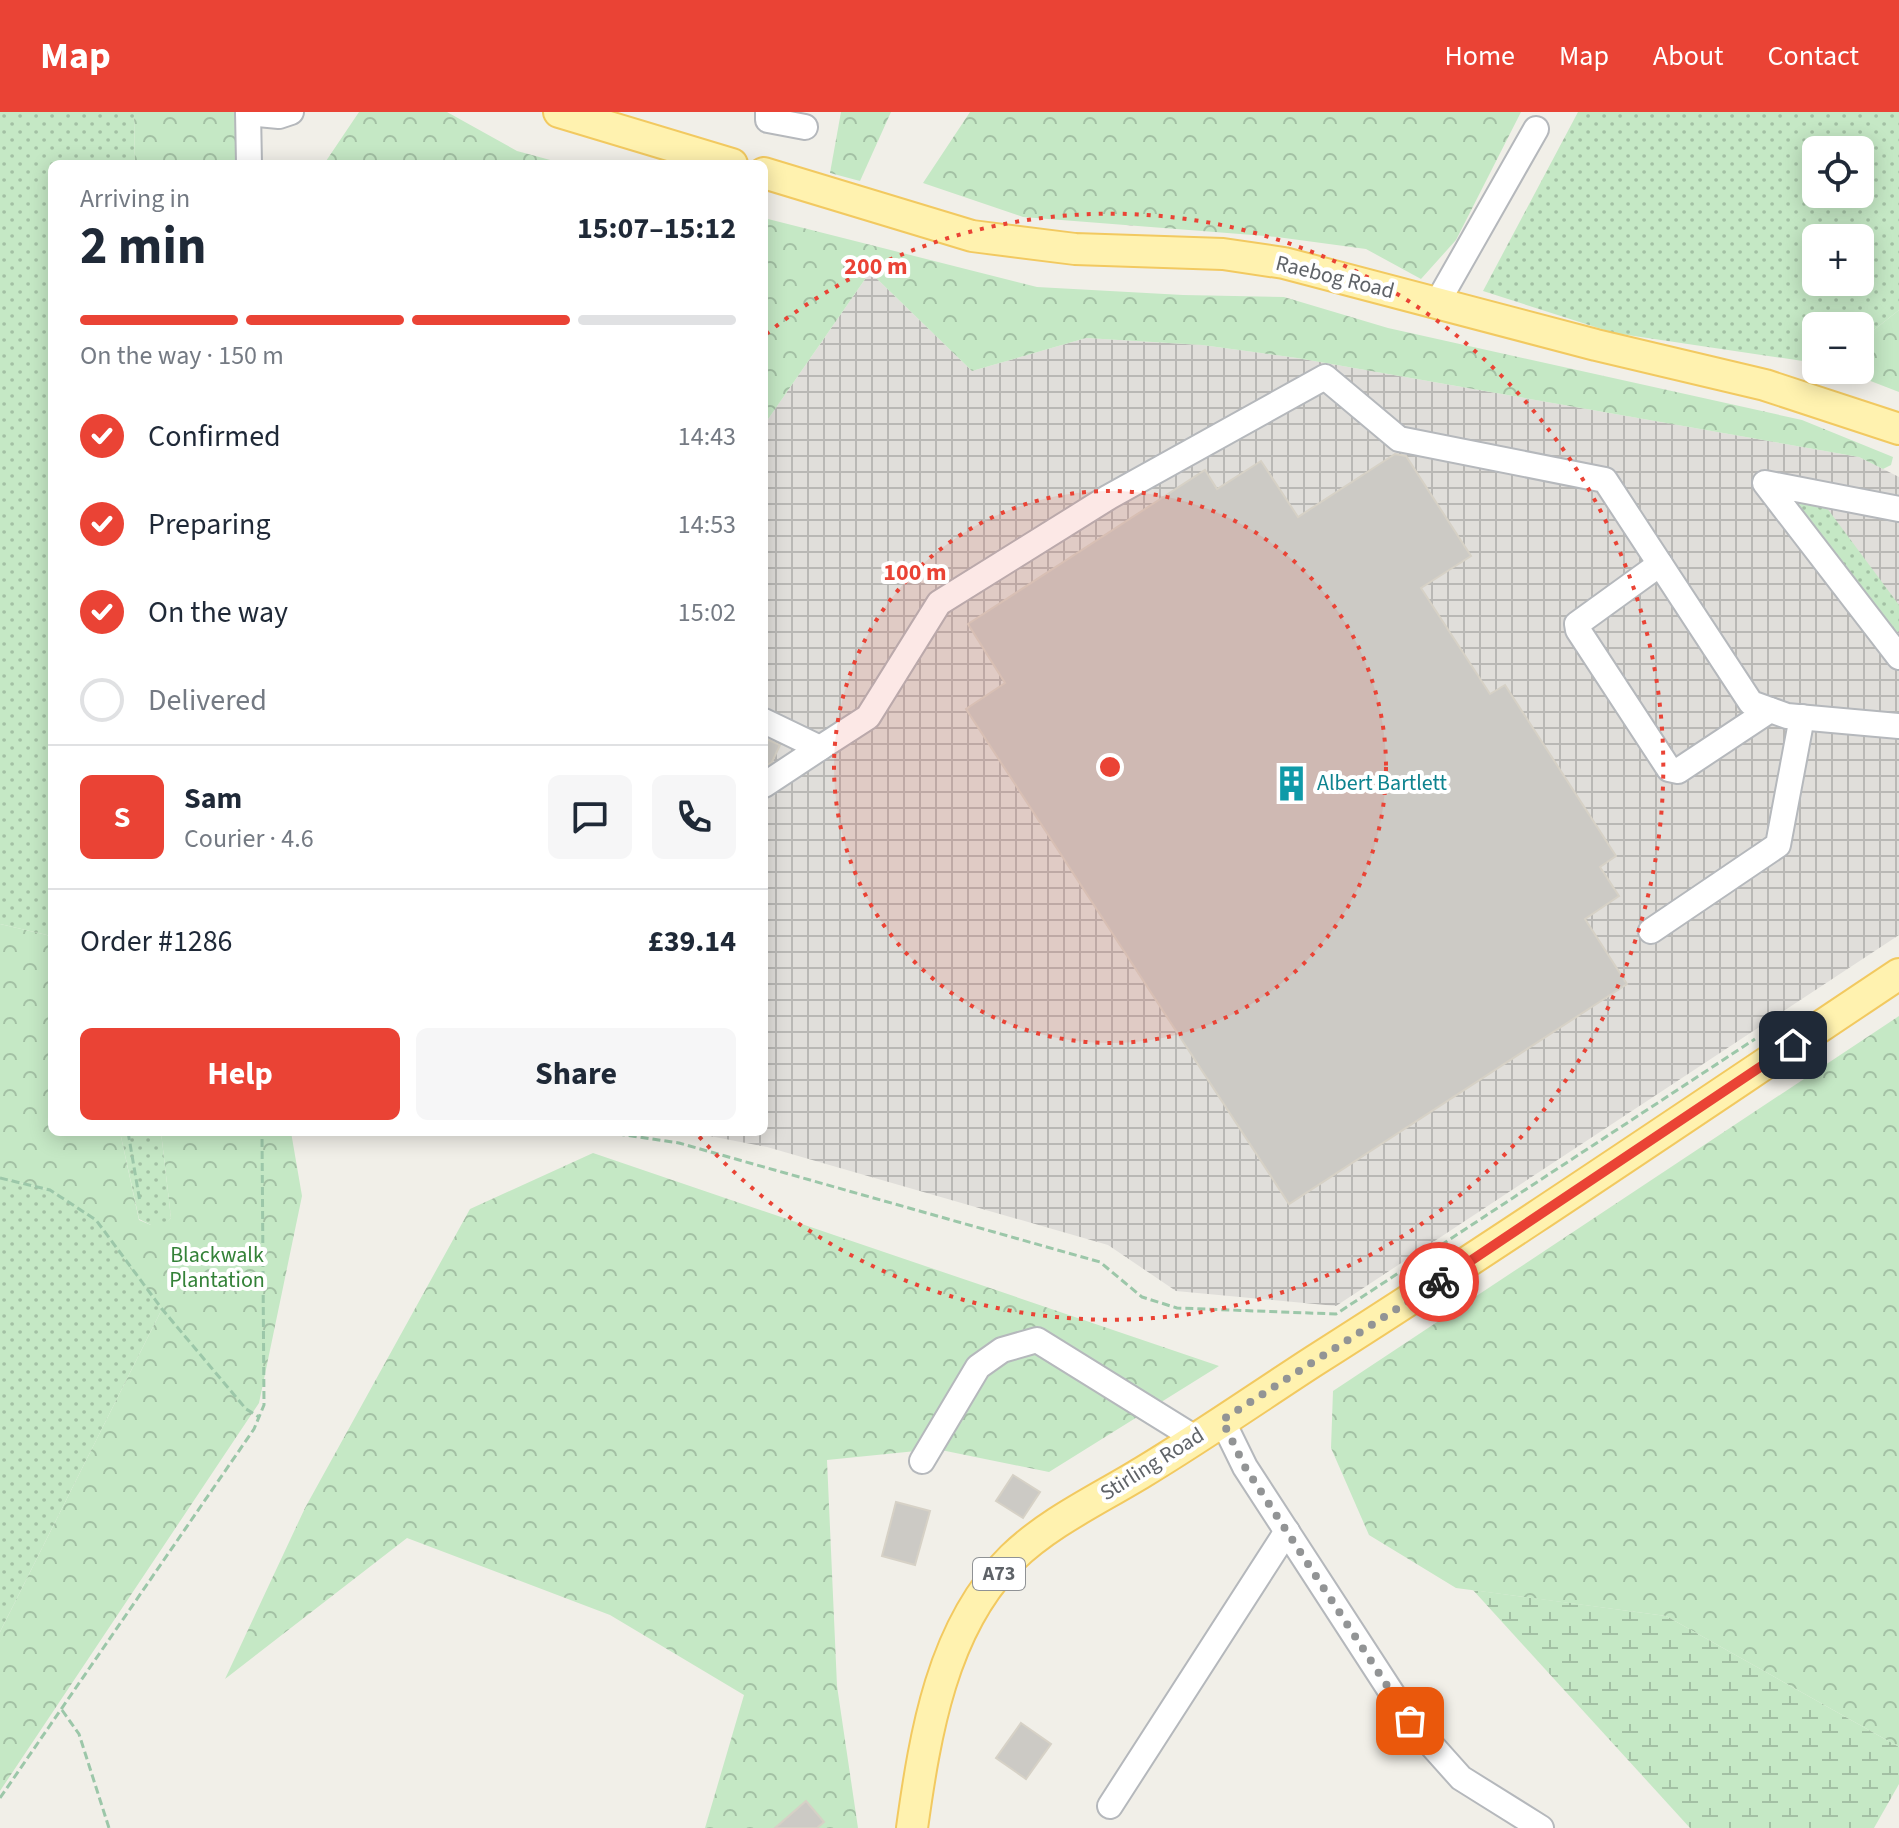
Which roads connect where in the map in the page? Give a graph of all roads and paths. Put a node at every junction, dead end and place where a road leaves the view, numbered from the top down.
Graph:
1 (291, 112) edge
2 (559, 112) edge
3 (768, 112) edge
4 (248, 113) edge
5 (805, 127) dead end
6 (1536, 129) dead end
7 (249, 160) edge
8 (719, 160) edge
9 (768, 174) edge
10 (1437, 303) junction
11 (1899, 429) edge
12 (1899, 509) edge
13 (1660, 564) junction
14 (1897, 650) edge
15 (1770, 710) junction
16 (1802, 717) junction
17 (768, 723) edge
18 (1899, 726) edge
19 (820, 748) junction
20 (768, 782) edge
21 (1651, 931) dead end
22 (1899, 974) edge
23 (1766, 1032) dead end
24 (129, 1136) edge
25 (262, 1136) edge
26 (632, 1136) edge
27 (0, 1178) edge
28 (140, 1202) dead end
29 (259, 1417) junction
30 (1222, 1420) junction
31 (1195, 1438) junction
32 (922, 1461) dead end
33 (1287, 1531) junction
34 (61, 1709) junction
35 (0, 1798) edge
36 (1110, 1806) dead end
37 (109, 1828) edge
38 (912, 1828) edge
39 (1541, 1828) edge

1 - 4 street
2 - 8 main road
3 - 5 street
4 - 7 street
6 - 10 street
9 - 10 main road, Raebog Road
10 - 11 main road, Raebog Road
12 - 14 street
13 - 15 street
13 - 15 street
13 - 19 street
15 - 16 street
16 - 18 street
16 - 21 street
17 - 19 street
19 - 20 street
22 - 30 main road, Stirling Road / A73
23 - 26 path
24 - 28 path
25 - 29 path
27 - 29 path
29 - 34 path
30 - 31 main road, Stirling Road / A73
30 - 33 street
31 - 32 street
31 - 38 main road, Stirling Road / A73
33 - 36 street
33 - 39 street
34 - 35 path
34 - 37 path

